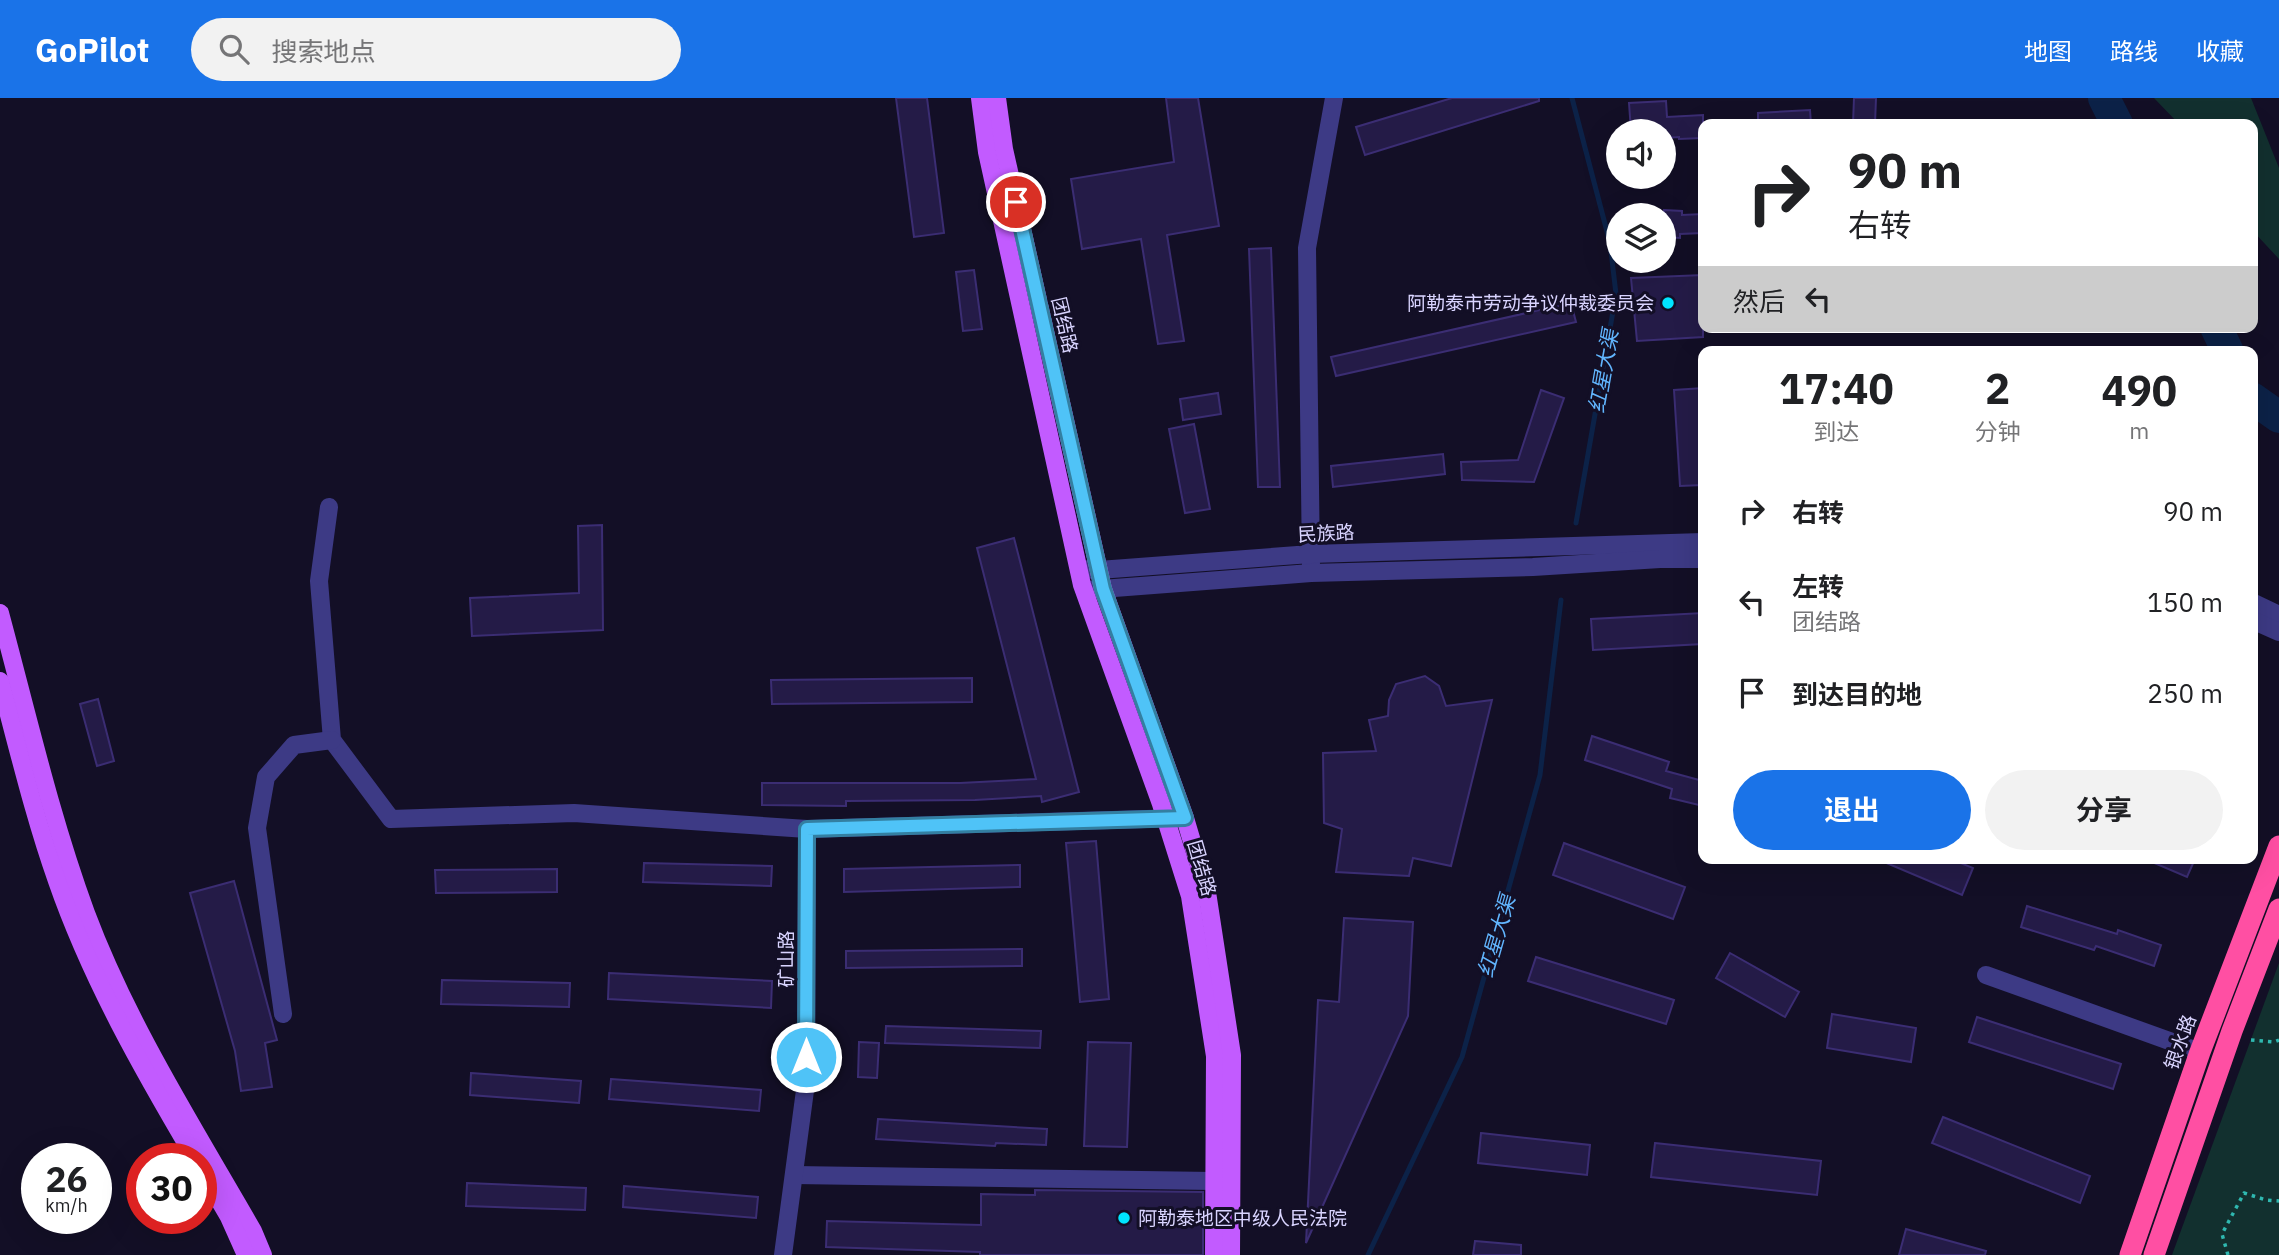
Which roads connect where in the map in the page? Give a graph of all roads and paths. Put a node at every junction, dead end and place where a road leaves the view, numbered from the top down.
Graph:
1 (980, 98) edge
2 (997, 98) edge
3 (1334, 98) edge
4 (329, 507) dead end
5 (1698, 542) edge
6 (1311, 554) junction
7 (1698, 559) edge
8 (1079, 569) junction
9 (1099, 570) junction
10 (1311, 573) junction
11 (1103, 589) junction
12 (1084, 590) junction
13 (2258, 605) edge
14 (0, 613) edge
15 (2279, 615) edge
16 (2258, 623) edge
17 (2279, 632) edge
18 (0, 681) edge
19 (332, 740) junction
20 (1165, 818) junction
21 (1185, 818) junction
22 (807, 829) junction
23 (2279, 846) edge
24 (2279, 909) edge
25 (1986, 975) dead end
26 (283, 1014) dead end
27 (2251, 1040) dead end
28 (2279, 1040) edge
29 (2200, 1052) junction
30 (186, 1143) edge
31 (794, 1175) junction
32 (1214, 1181) junction
33 (217, 1197) edge
34 (2279, 1200) edge
35 (246, 1255) edge
36 (263, 1255) edge
37 (783, 1255) edge
38 (1214, 1255) edge
39 (1231, 1255) edge
40 (2130, 1255) edge
41 (2154, 1255) edge
42 (2228, 1255) edge

1 - 8 main road, 团结路
2 - 9 main road, 团结路
3 - 6 street
4 - 19 street
5 - 6 street, 民族路
6 - 9 street, 民族路
6 - 10 street
7 - 10 street, 民族路
8 - 9 street, 民族路
8 - 12 main road, 团结路
9 - 11 main road, 团结路
10 - 11 street, 民族路
11 - 12 street, 民族路
11 - 21 main road, 团结路
12 - 20 main road, 团结路
13 - 15 street
14 - 36 main road
16 - 17 street
18 - 30 main road
19 - 22 street
19 - 26 street
20 - 21 street
20 - 22 street
20 - 32 main road, 团结路
21 - 39 main road, 团结路
22 - 31 street, 矿山路
23 - 29 highway, 银水路
24 - 41 highway
25 - 29 street
27 - 28 path
29 - 40 highway, 银水路
31 - 32 street
31 - 37 street, 矿山路
32 - 38 main road, 团结路
33 - 35 main road
34 - 42 path

